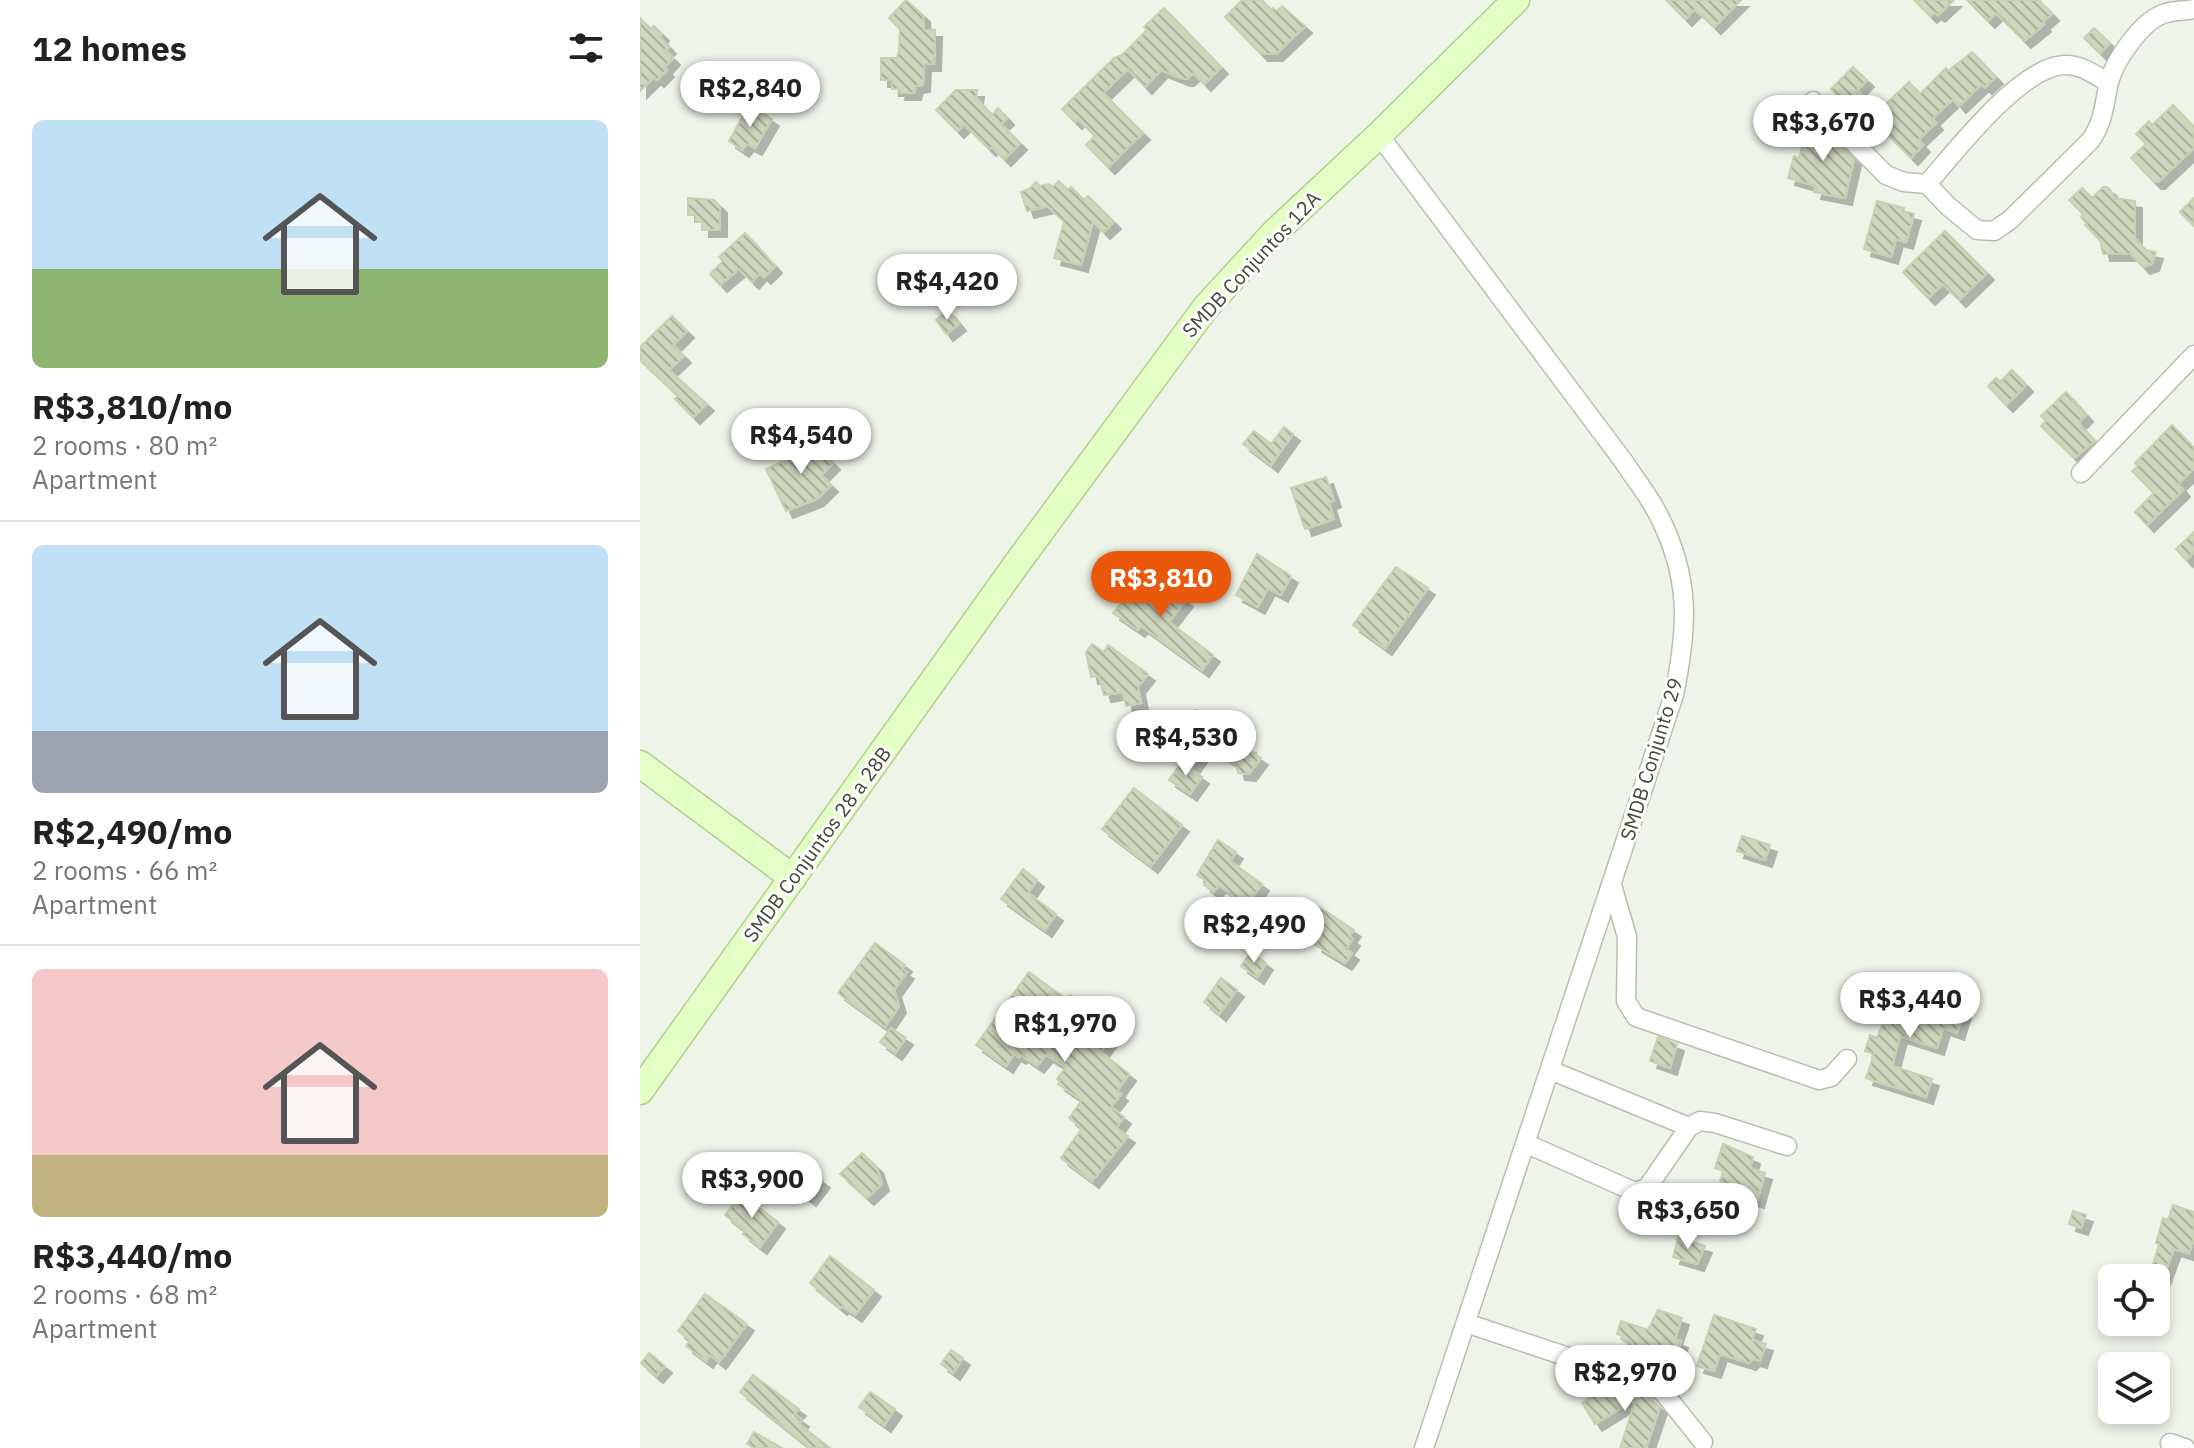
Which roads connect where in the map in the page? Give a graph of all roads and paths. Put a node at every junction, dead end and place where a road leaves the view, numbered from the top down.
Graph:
1 (1516, 0) edge
2 (2162, 7) edge
3 (2194, 9) edge
4 (2109, 83) junction
5 (1813, 101) dead end
6 (1379, 135) junction
7 (1927, 184) junction
8 (2194, 355) edge
9 (2081, 473) dead end
10 (994, 596) joint
11 (640, 764) edge
12 (793, 878) junction
13 (1612, 885) junction
14 (1847, 1059) dead end
15 (1550, 1070) junction
16 (640, 1091) edge
17 (1689, 1127) junction
18 (1525, 1143) junction
19 (1787, 1146) dead end
20 (1466, 1323) junction
21 (1703, 1442) dead end
22 (1424, 1448) edge

1 - 6 street, SMDB Conjuntos 12A
2 - 3 street
2 - 4 street
4 - 7 street
4 - 7 street
5 - 7 street
6 - 10 street, SMDB Conjuntos 12A
6 - 13 street, SMDB Conjunto 29
8 - 9 street
10 - 12 street, SMDB Conjuntos 28 a 28B
11 - 12 street
12 - 16 street, SMDB Conjuntos 28 a 28B
13 - 14 street
13 - 15 street, SMDB Conjunto 29
15 - 17 street
15 - 18 street, SMDB Conjunto 29
17 - 18 street
17 - 19 street
18 - 20 street, SMDB Conjunto 29
20 - 21 street
20 - 22 street, SMDB Conjunto 29

